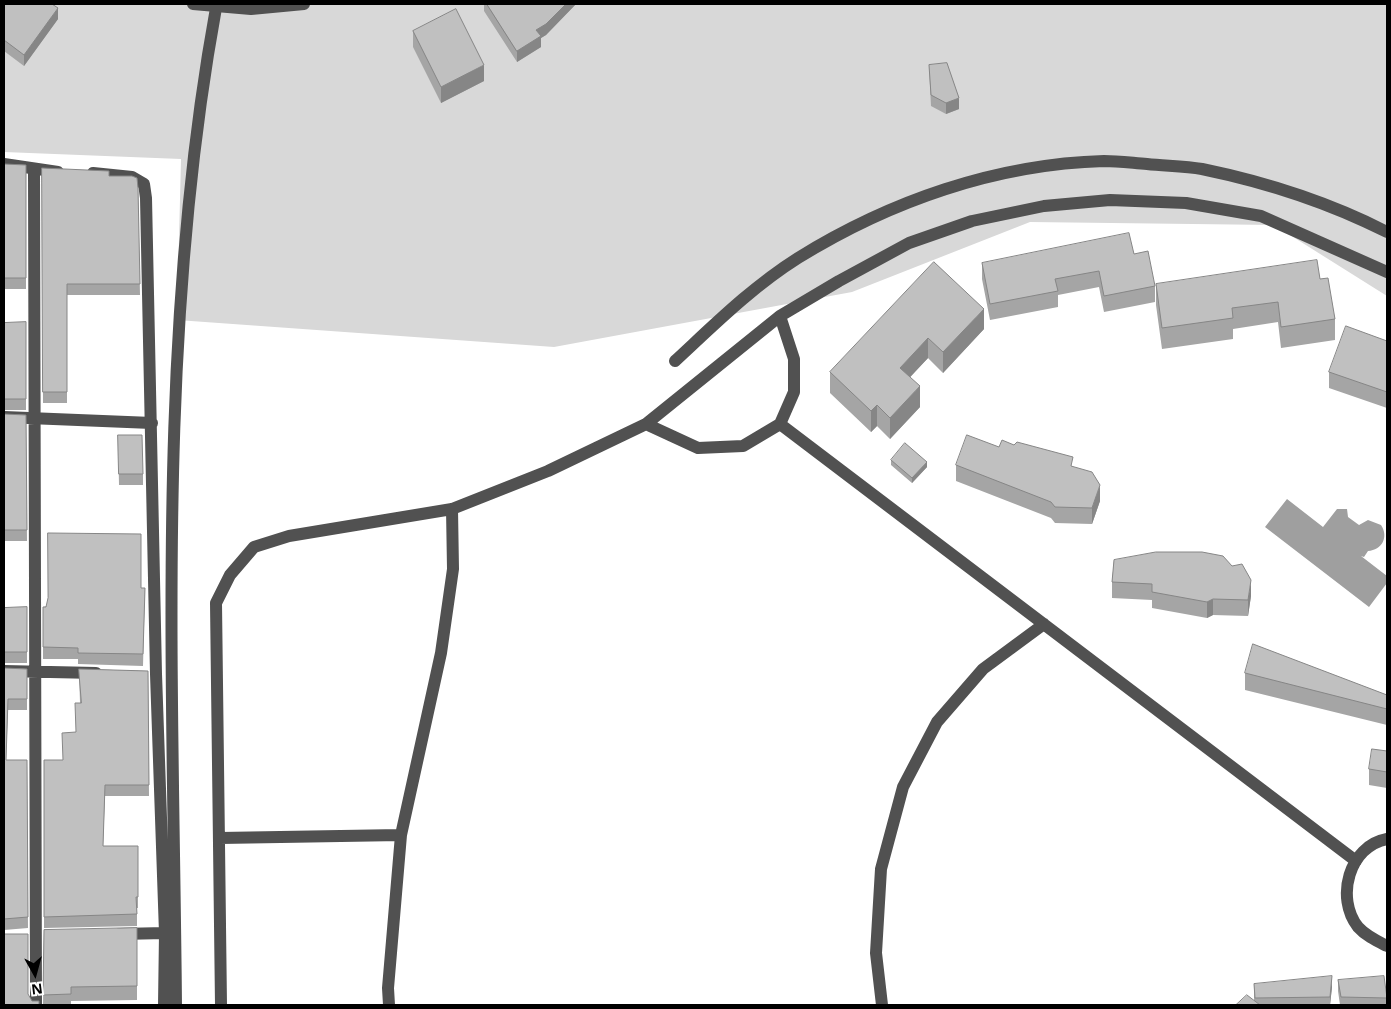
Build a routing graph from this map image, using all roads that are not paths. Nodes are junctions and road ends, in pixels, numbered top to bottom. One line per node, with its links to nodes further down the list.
1 (193, 4): 3 (street)
2 (304, 4): 3 (street)
3 (216, 8): 31 (street)
4 (4, 164): 5 (street)
5 (34, 169): 11 (street); 12 (street)
6 (1387, 232): 9 (street)
7 (1387, 272): 8 (street)
8 (780, 316): 13 (street); 14 (street)
9 (675, 361)
10 (4, 417): 11 (street)
11 (35, 417): 12 (street); 18 (street)
12 (152, 423): 24 (street)
13 (646, 424): 14 (street); 15 (street)
14 (780, 424): 16 (street)
15 (452, 509): 20 (street); 21 (street)
16 (1044, 624): 23 (street); 34 (street)
17 (4, 671): 18 (street)
18 (35, 672): 19 (street); 27 (street)
19 (109, 673)
20 (400, 836): 21 (street); 33 (street)
21 (220, 838): 32 (street)
22 (1387, 839): 23 (street)
23 (1356, 861): 28 (street)
24 (165, 933): 25 (street); 30 (street)
25 (105, 934)
26 (20, 936): 27 (street)
27 (41, 936): 29 (street)
28 (1387, 946)
29 (36, 1005)
30 (164, 1005)
31 (176, 1005)
32 (221, 1005)
33 (389, 1005)
34 (882, 1005)

